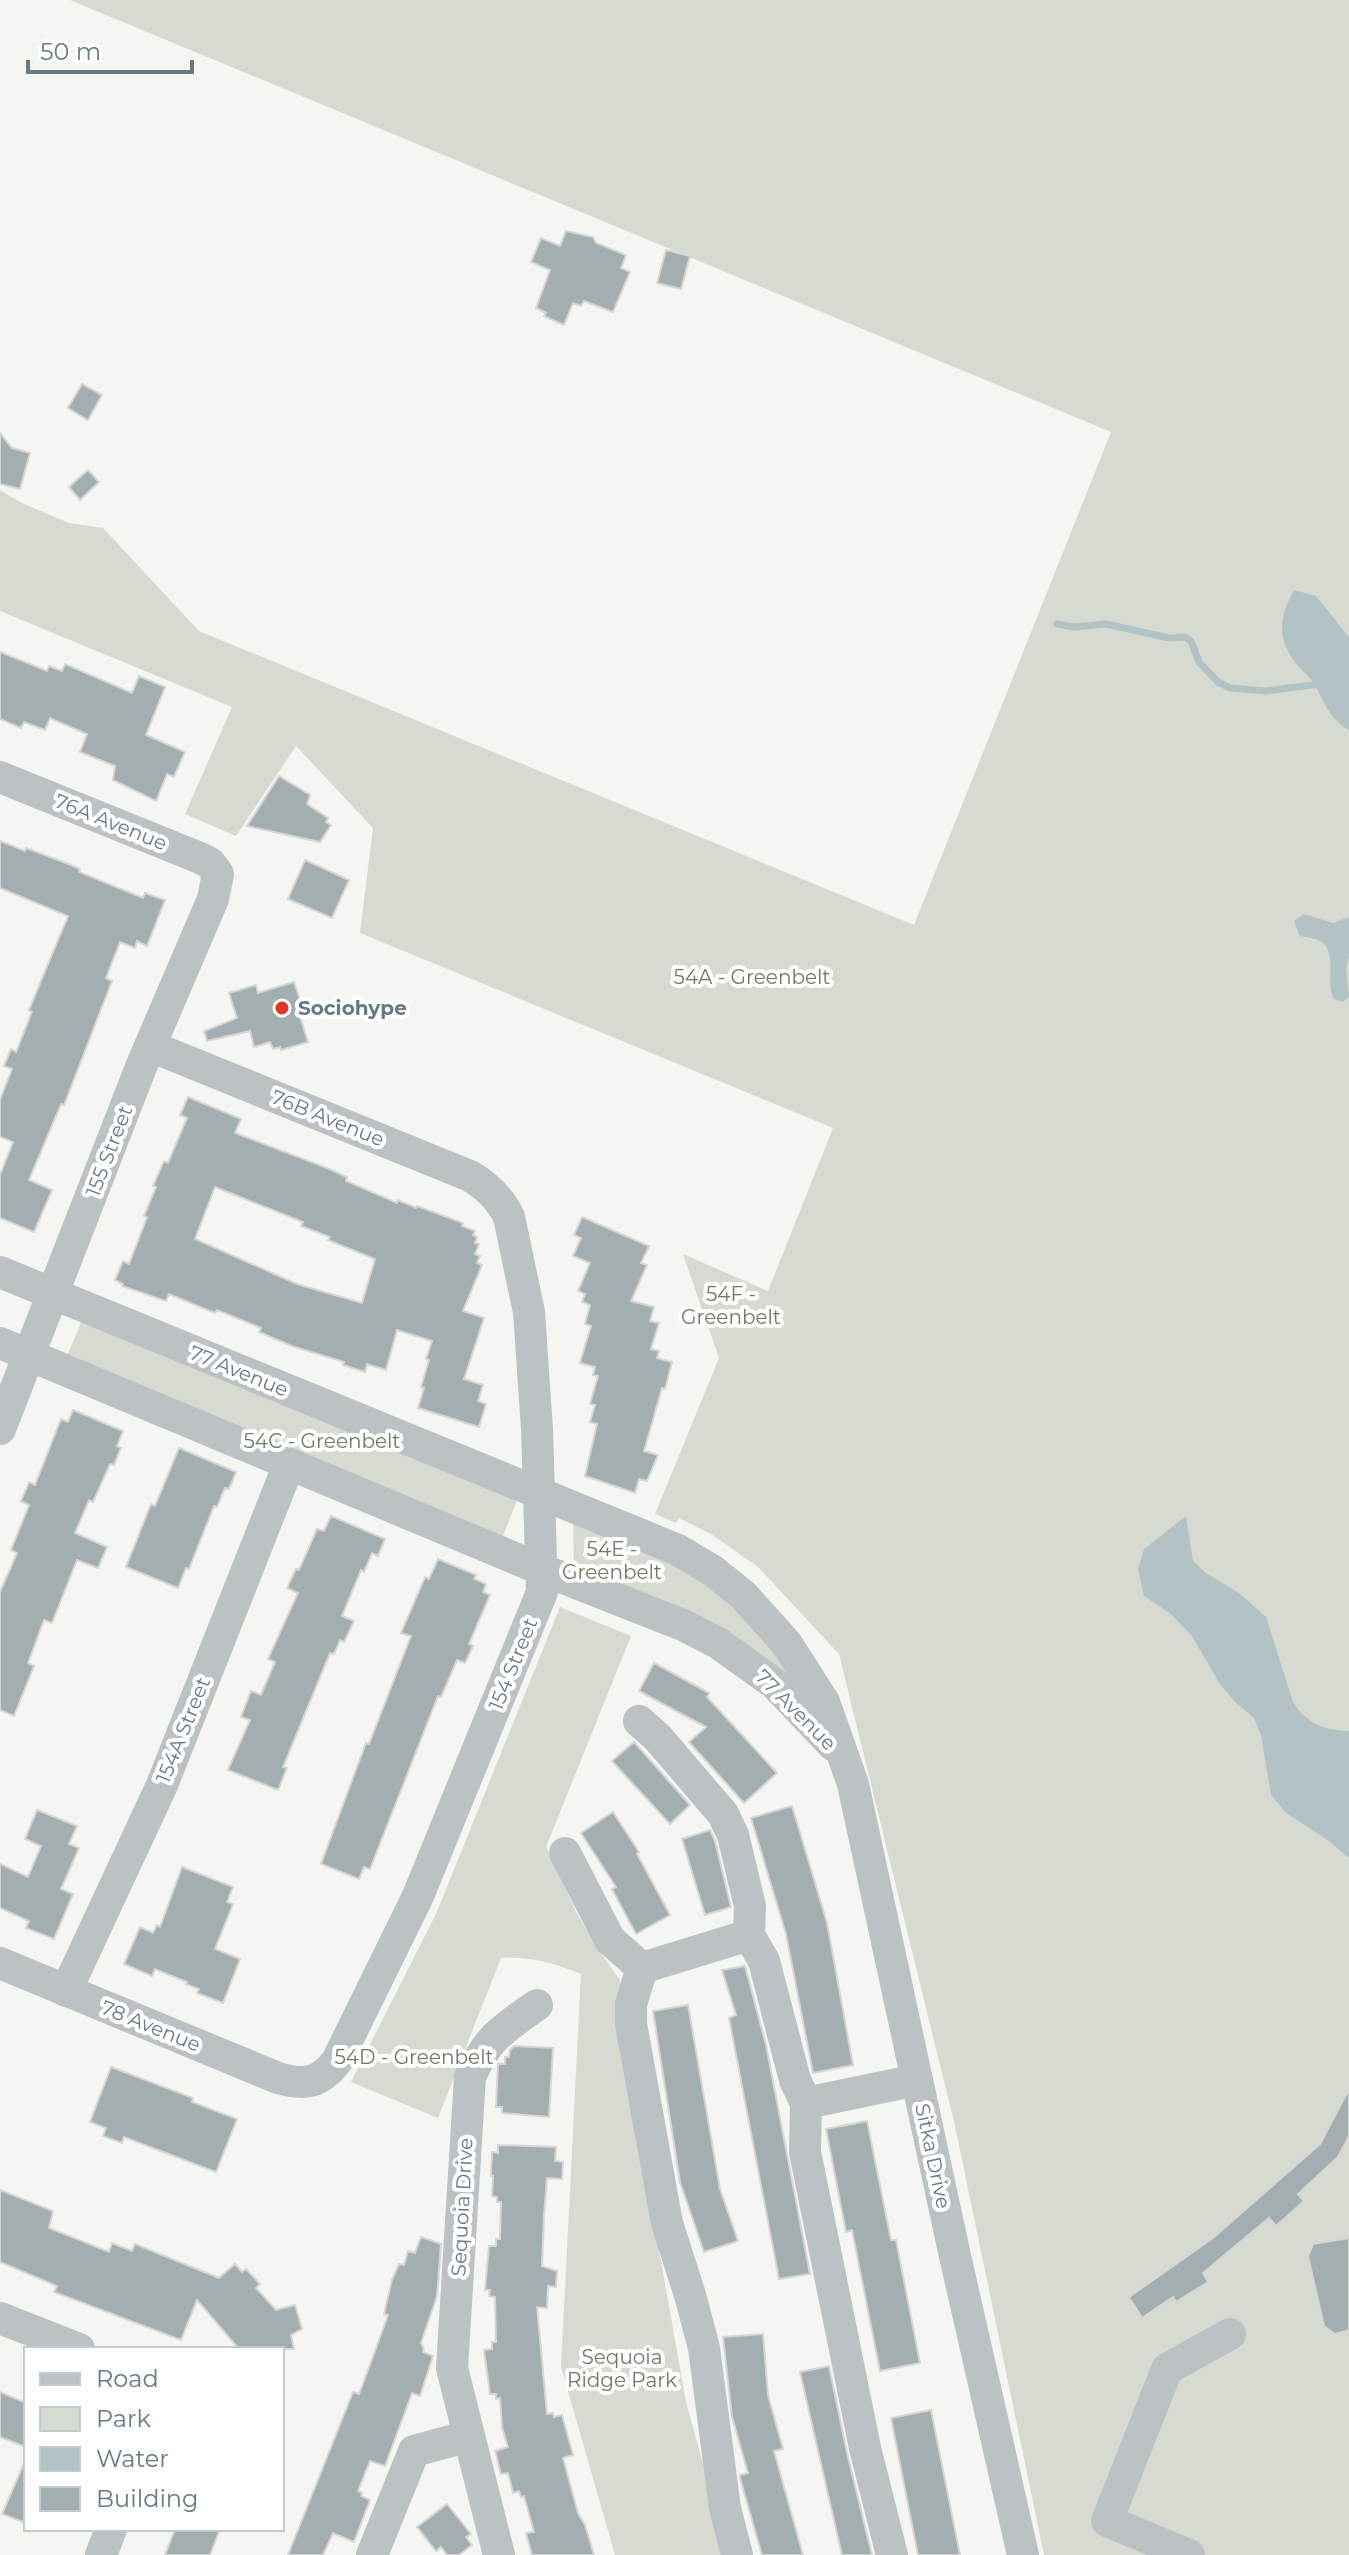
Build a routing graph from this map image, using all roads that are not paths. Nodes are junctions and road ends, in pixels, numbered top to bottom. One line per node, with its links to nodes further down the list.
1 (0, 777): 2 (street, 76A Avenue)
2 (218, 874): 3 (street, 155 Street)
3 (150, 1046): 4 (street, 76B Avenue); 6 (street, 155 Street)
4 (499, 1200): 11 (street, 154 Street)
5 (0, 1272): 6 (street, 77 Avenue)
6 (53, 1295): 8 (street, 155 Street); 11 (street, 77 Avenue)
7 (0, 1343): 8 (street, 77 Avenue)
8 (30, 1355): 9 (street, 155 Street); 10 (street, 77 Avenue)
9 (0, 1429)
10 (289, 1464): 12 (street, 77 Avenue); 19 (street, 154A Street)
11 (539, 1494): 12 (street, 154 Street); 14 (street, 77 Avenue)
12 (543, 1570): 14 (street, 77 Avenue); 22 (street, 154 Street)
13 (639, 1721): 16 (street)
14 (844, 1758): 21 (street, Sitka Drive)
15 (565, 1853): 18 (street)
16 (749, 1935): 18 (street); 23 (street)
17 (0, 1963): 19 (street, 78 Avenue)
18 (642, 1968): 32 (street)
19 (66, 1991): 22 (street, 78 Avenue)
20 (537, 2005): 27 (street, Sequoia Drive)
21 (917, 2080): 23 (street); 34 (street, Sitka Drive)
22 (304, 2083)
23 (806, 2103): 33 (street)
24 (0, 2318): 26 (street)
25 (1230, 2334): 35 (street)
26 (74, 2347)
27 (469, 2436): 30 (street); 31 (street, Sequoia Drive)
28 (110, 2531): 29 (street)
29 (101, 2555)
30 (372, 2555)
31 (499, 2555)
32 (737, 2555)
33 (892, 2555)
34 (1023, 2555)
35 (1189, 2555)

